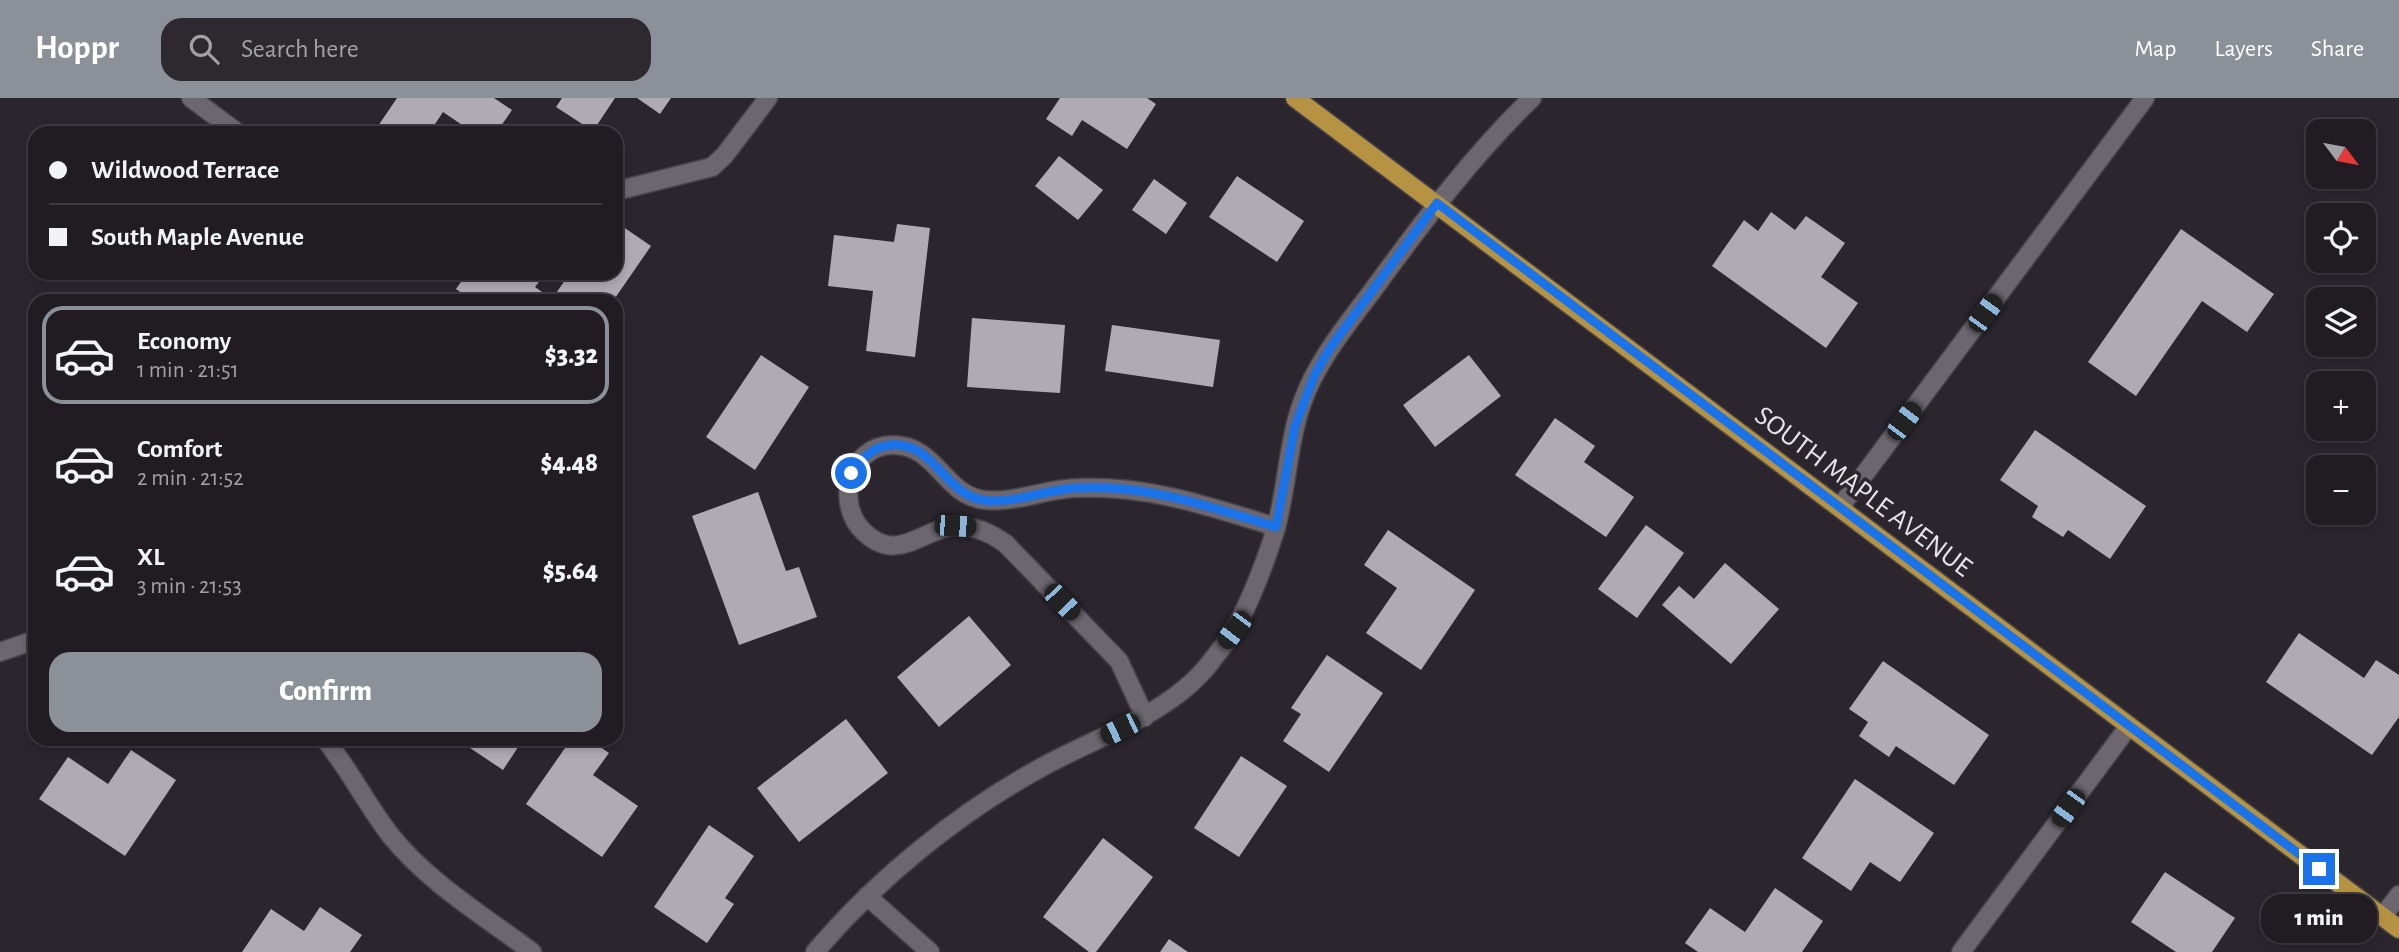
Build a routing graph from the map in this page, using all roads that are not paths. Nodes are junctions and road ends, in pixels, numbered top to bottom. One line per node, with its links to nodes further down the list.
1 (191, 98): 6 (street)
2 (768, 98): 7 (street)
3 (1295, 98): 8 (main road, SOUTH MAPLE AVENUE)
4 (1532, 98): 8 (street)
5 (2145, 98): 10 (street)
6 (228, 126)
7 (623, 189)
8 (1437, 203): 10 (main road, SOUTH MAPLE AVENUE); 12 (street)
9 (982, 500): 11 (street); 11 (street); 12 (street)
10 (1840, 507): 16 (main road, SOUTH MAPLE AVENUE)
11 (975, 527): 15 (street)
12 (1276, 527): 15 (street)
13 (28, 642): 14 (street)
14 (0, 652)
15 (1145, 717): 19 (street)
16 (2129, 726): 20 (main road, SOUTH MAPLE AVENUE); 25 (street)
17 (331, 746): 22 (street)
18 (2399, 895): 20 (street)
19 (867, 896): 23 (street); 24 (street)
20 (2383, 916): 21 (main road, SOUTH MAPLE AVENUE)
21 (2399, 929)
22 (532, 952)
23 (815, 952)
24 (930, 952)
25 (1961, 952)

